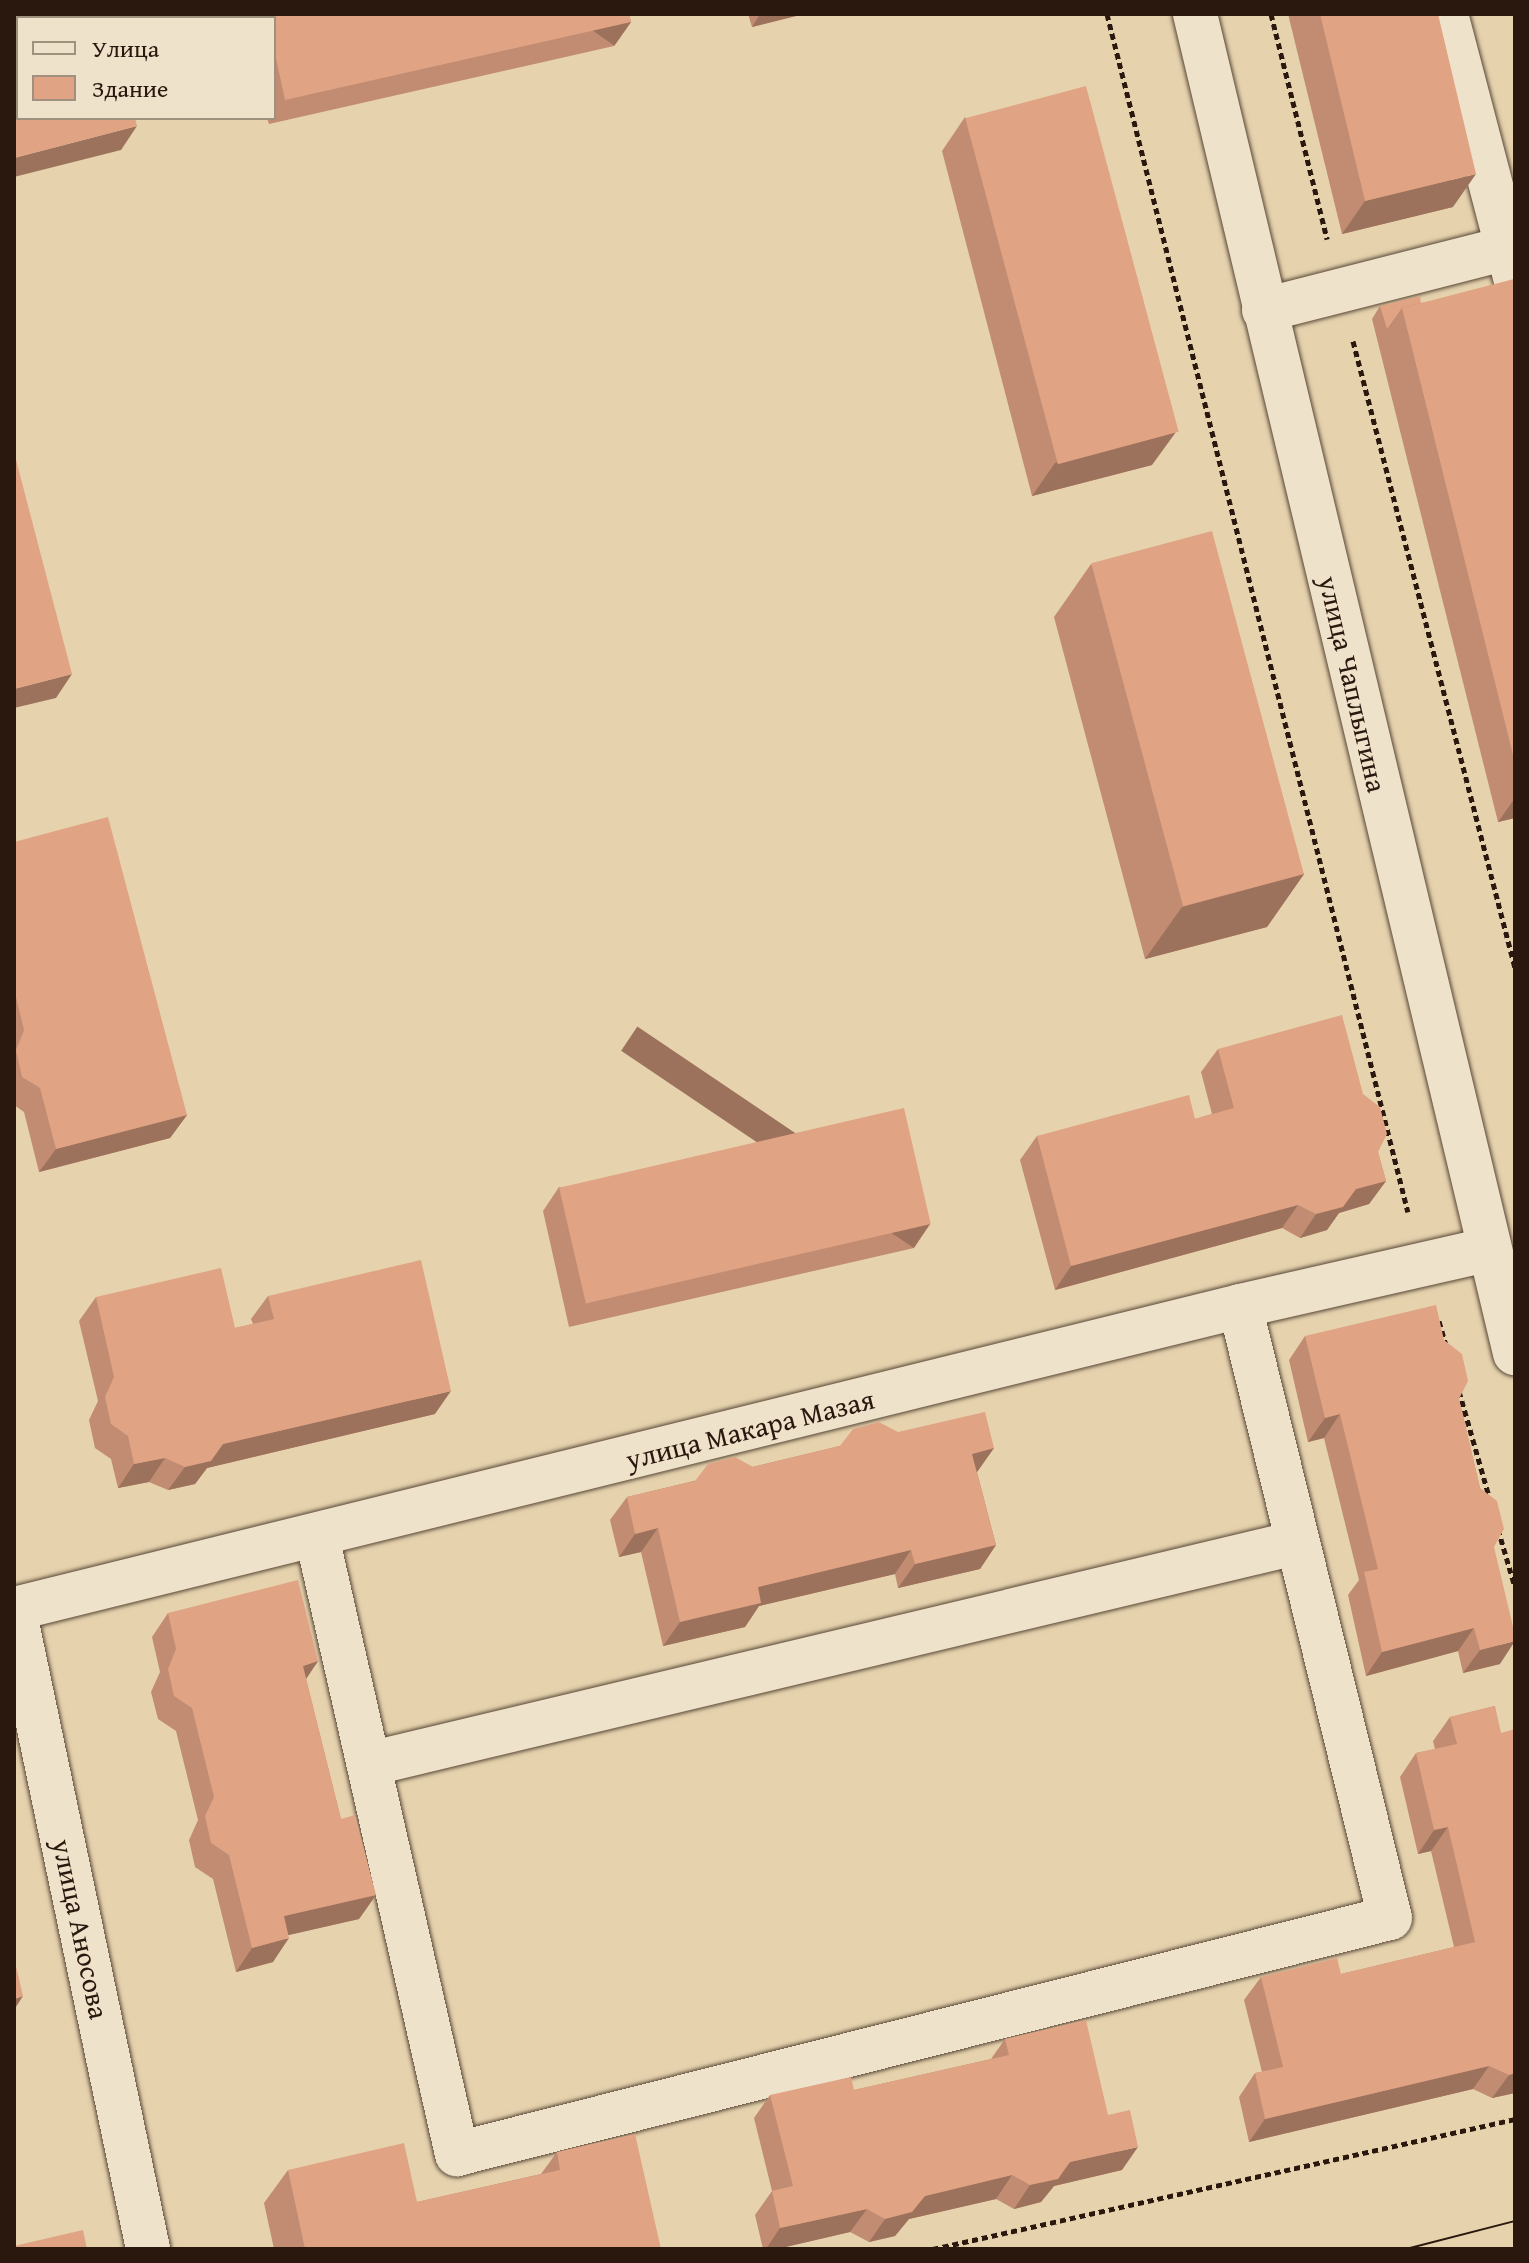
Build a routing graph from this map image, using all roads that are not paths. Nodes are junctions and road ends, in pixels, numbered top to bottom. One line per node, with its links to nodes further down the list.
1 (1195, 14): 4 (street, улица Чаплыгина)
2 (1446, 14): 3 (street)
3 (1511, 263): 4 (street)
4 (1264, 310): 5 (street, улица Чаплыгина)
5 (1487, 1250): 6 (street, улица Макара Мазая); 7 (street, улица Чаплыгина)
6 (1240, 1306): 8 (street, улица Макара Мазая); 9 (street)
7 (1515, 1353)
8 (317, 1537): 10 (street, улица Макара Мазая); 11 (street)
9 (1295, 1543): 11 (street); 11 (street)
10 (14, 1609): 12 (street, улица Аносова)
11 (369, 1764)
12 (148, 2249)

